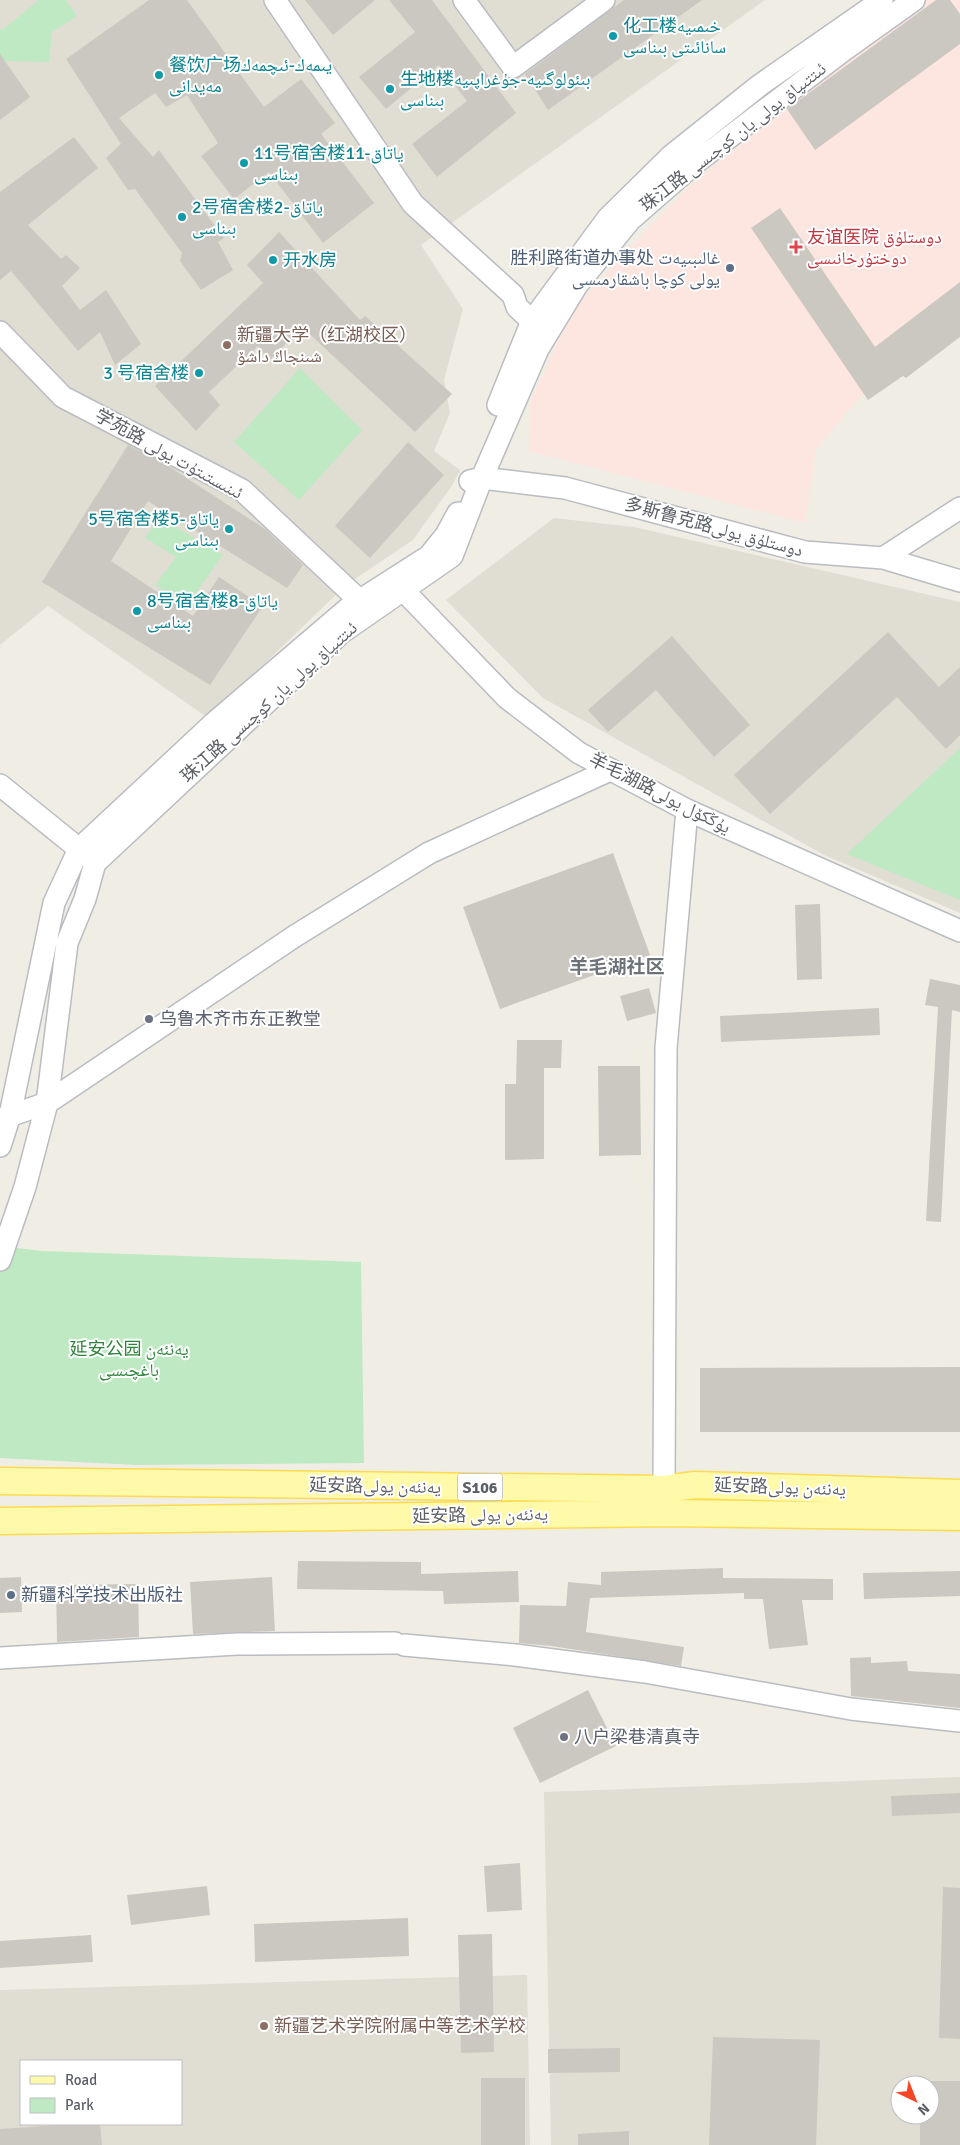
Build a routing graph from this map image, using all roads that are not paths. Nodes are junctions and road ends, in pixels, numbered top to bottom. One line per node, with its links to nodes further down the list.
1 (275, 0): 6 (street)
2 (464, 0): 3 (street)
3 (604, 0)
4 (882, 0): 6 (street, 珠江路 ئىتتىپاق يولى يان كوچىسى)
5 (914, 0): 8 (street, 珠江路 ئىتتىپاق يولى يان كوچىسى)
6 (533, 323): 8 (street, 珠江路 ئىتتىپاق يولى يان كوچىسى)
7 (0, 332): 13 (street, 学苑路 ئىنىستىتۇت يولى)
8 (474, 480): 10 (street, 多斯鲁克路دوستلۇق يولى); 12 (street, 珠江路 ئىتتىپاق يولى يان كوچىسى); 13 (street, 珠江路 ئىتتىپاق يولى يان كوچىسى)
9 (960, 508): 10 (street)
10 (883, 558): 11 (street, 多斯鲁克路دوستلۇق يولى)
11 (960, 581)
12 (404, 590): 14 (street, 羊毛湖路يۇڭكۆل يولى); 18 (street, 珠江路 ئىتتىپاق يولى يان كوچىسى)
13 (359, 600): 17 (street, 珠江路 ئىتتىپاق يولى يان كوچىسى)
14 (610, 770): 16 (street, 羊毛湖路يۇڭكۆل يولى); 20 (street)
15 (0, 785): 17 (street)
16 (687, 810): 19 (street, 羊毛湖路يۇڭكۆل يولى); 25 (street)
17 (79, 848): 18 (street); 21 (street, 珠江路 ئىتتىپاق يولى يان كوچىسى)
18 (95, 863): 20 (street)
19 (960, 931)
20 (47, 1103): 21 (street); 23 (street)
21 (5, 1117): 22 (street, 珠江路 ئىتتىپاق يولى يان كوچىسى)
22 (0, 1146)
23 (0, 1260)
24 (0, 1482): 25 (main road, 延安路يەنئەن يولى / S106)
25 (664, 1489): 26 (main road, 延安路يەنئەن يولى / S106)
26 (960, 1493)
27 (960, 1517): 28 (main road, 延安路 يەنئەن يولى / S106)
28 (0, 1521)
29 (0, 1658): 30 (street)
30 (960, 1721)

